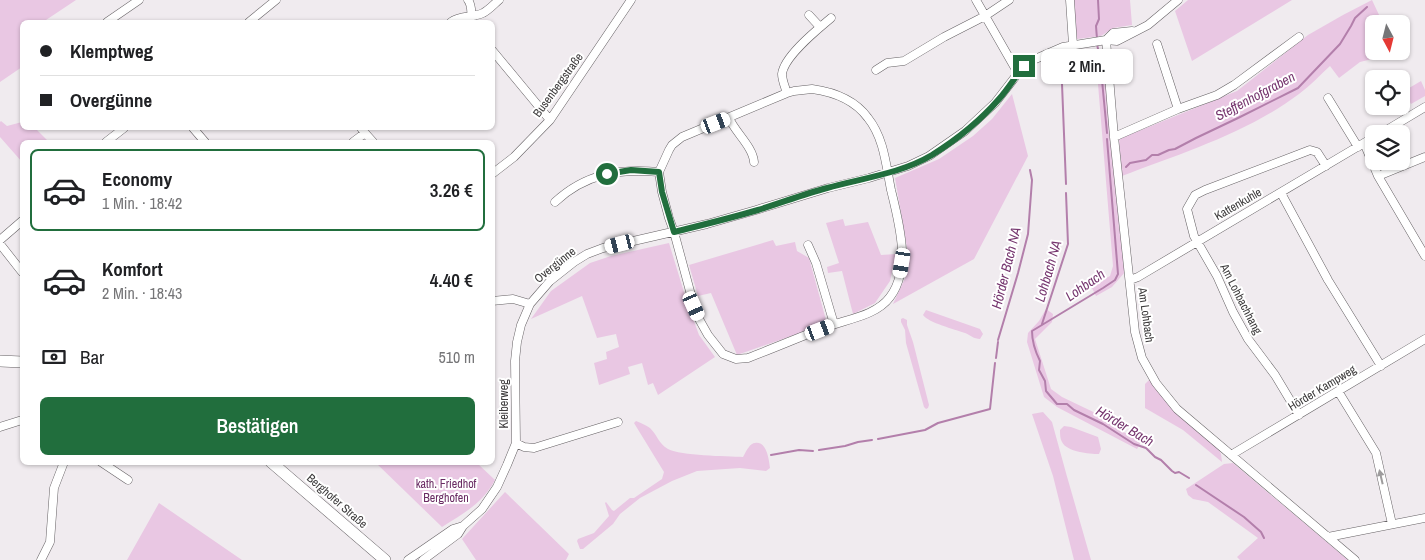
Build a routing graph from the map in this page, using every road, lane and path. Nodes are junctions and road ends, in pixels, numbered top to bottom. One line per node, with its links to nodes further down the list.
1 (139, 0): 13 (street)
2 (276, 0): 14 (street)
3 (468, 0): 16 (street)
4 (499, 0): 16 (street)
5 (631, 0): 30 (street, Busenbergstraße)
6 (976, 0): 11 (street)
7 (1009, 0): 11 (street)
8 (1070, 0): 21 (street)
9 (1178, 0): 19 (street, Overgünne)
10 (809, 15): 17 (street)
11 (986, 16): 23 (street); 24 (street)
12 (831, 18): 17 (street)
13 (110, 20)
14 (255, 20)
15 (454, 20): 16 (street)
16 (472, 20)
17 (820, 27): 25 (street)
18 (1299, 37): 28 (street)
19 (1100, 41): 21 (street, Overgünne); 35 (street, Am Lohbach)
20 (1157, 44): 28 (street)
21 (1073, 45): 24 (street, Overgünne)
22 (495, 54): 30 (street)
23 (876, 70)
24 (1020, 72): 47 (street, Overgünne)
25 (787, 93): 29 (street); 47 (street)
26 (1328, 98): 41 (street)
27 (1425, 106): 31 (street)
28 (1178, 109): 35 (street)
29 (729, 118): 43 (street); 46 (street)
30 (550, 120): 45 (street, Busenbergstraße)
31 (1394, 125)
32 (122, 130): 36 (street)
33 (195, 130): 37 (street)
34 (363, 130): 38 (street); 39 (street)
35 (1114, 137): 59 (street, Am Lohbach)
36 (111, 140)
37 (203, 140)
38 (355, 140)
39 (371, 140)
40 (1365, 143): 41 (street, Kattenkuhle)
41 (1361, 145): 44 (street, Kattenkuhle); 48 (street)
42 (1425, 157): 48 (street)
43 (754, 162)
44 (1326, 166): 49 (street, Kattenkuhle); 54 (street, Am Lohbachhang)
45 (495, 172)
46 (659, 172): 50 (street); 52 (street)
47 (887, 172): 52 (street, Overgünne); 62 (street)
48 (1378, 176): 57 (street)
49 (1281, 193): 54 (street, Kattenkuhle); 67 (street)
50 (555, 202)
51 (20, 223): 53 (street)
52 (674, 232): 61 (street, Overgünne); 62 (street)
53 (0, 240)
54 (1198, 241): 59 (street, Kattenkuhle); 69 (street, Am Lohbachhang)
55 (0, 244): 58 (street)
56 (808, 245): 62 (street)
57 (1425, 256)
58 (20, 269)
59 (1130, 280): 74 (street, Am Lohbach)
60 (495, 301): 61 (street)
61 (530, 304): 63 (street, Overgünne)
62 (834, 324)
63 (521, 325): 73 (street, Kleiberweg)
64 (1425, 339): 67 (street, Hörder Kampweg)
65 (0, 361): 66 (street)
66 (20, 362)
67 (1381, 366): 68 (street, Hörder Kampweg)
68 (1338, 391): 69 (street, Hörder Kampweg); 80 (street, one-way to 68)
69 (1299, 415): 74 (street, Hörder Kampweg)
70 (20, 421): 72 (street)
71 (618, 422): 73 (street)
72 (0, 427)
73 (516, 443): 81 (street, Kleiberweg)
74 (1231, 455): 82 (street, Am Lohbach)
75 (63, 465): 83 (street)
76 (106, 465): 78 (street)
77 (275, 465): 84 (street, Berghofer Straße)
78 (128, 480)
79 (1425, 518): 80 (street)
80 (1392, 524): 82 (street)
81 (463, 526): 85 (street, Kleiberweg); 86 (street, Kleiberweg)
82 (1328, 537): 87 (street, Am Lohbach)
83 (41, 560)
84 (385, 560)
85 (408, 560)
86 (423, 560)
87 (1355, 560)

